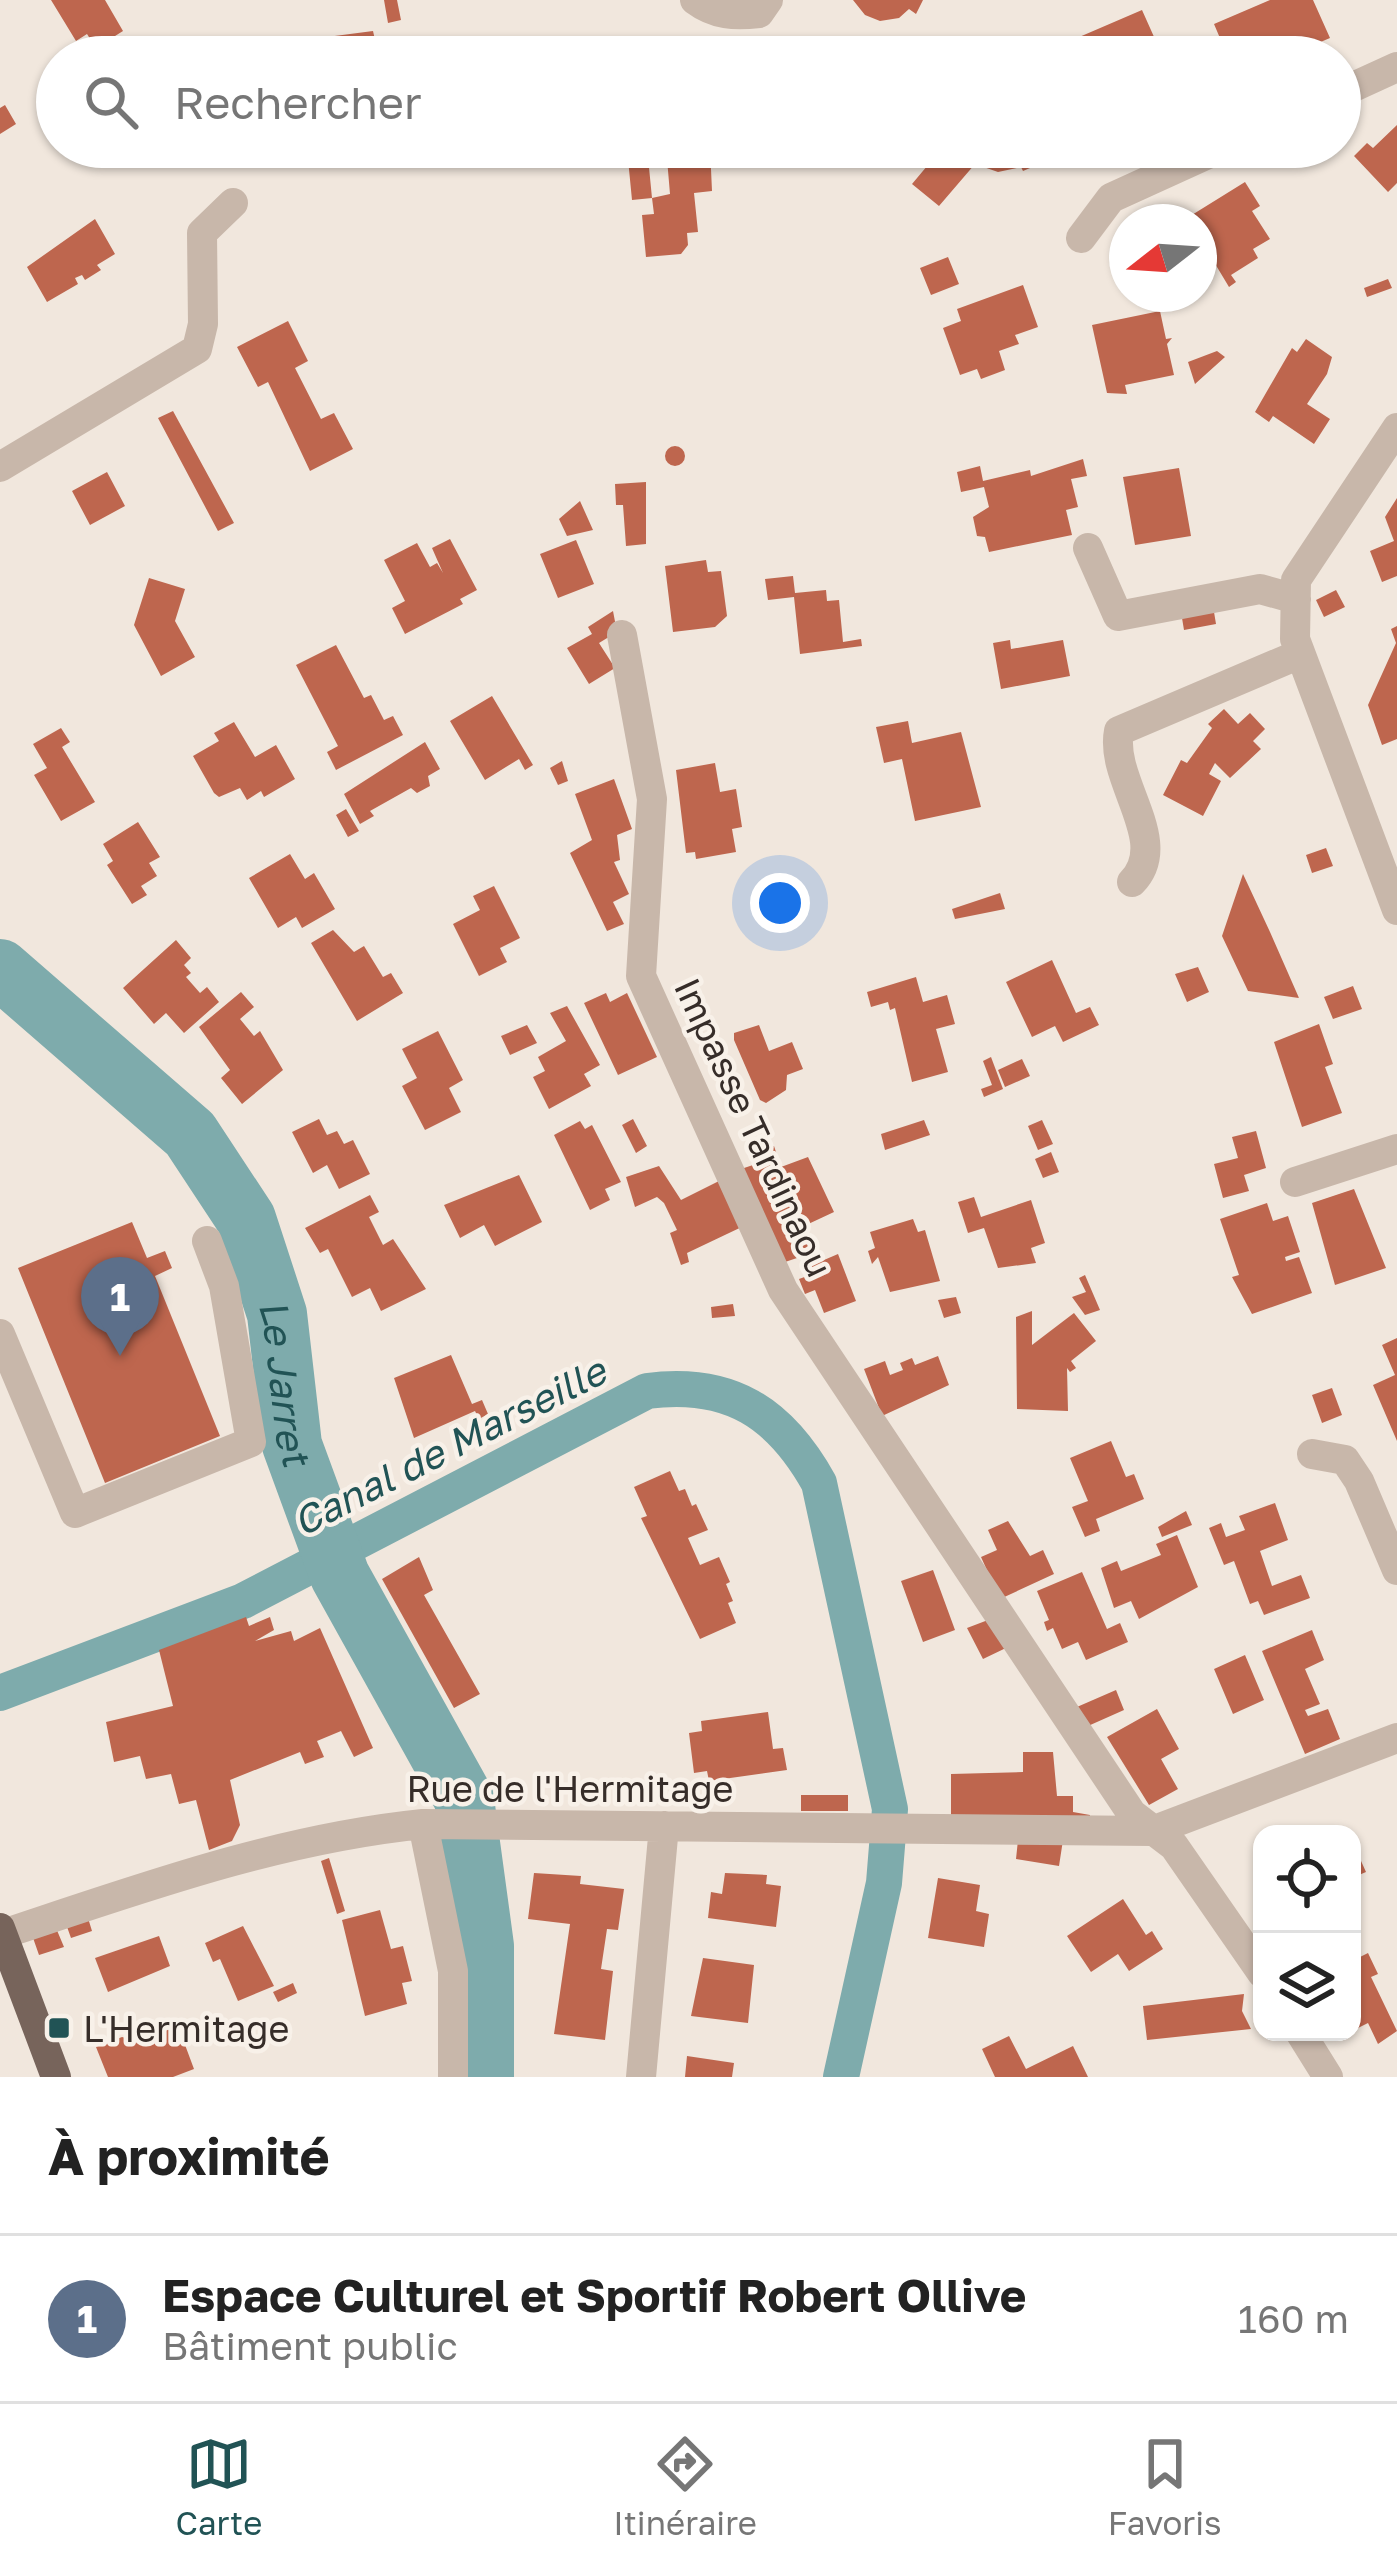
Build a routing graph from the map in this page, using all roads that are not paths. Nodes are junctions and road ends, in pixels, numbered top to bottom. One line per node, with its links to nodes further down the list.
1 (695, 0): 2 (street)
2 (768, 0)
3 (1397, 68): 4 (street)
4 (1361, 84)
5 (1177, 168): 7 (street)
6 (233, 203): 9 (street)
7 (1081, 238)
8 (1397, 428): 11 (street)
9 (0, 467)
10 (1088, 548): 11 (street)
11 (1296, 599): 13 (street)
12 (622, 635): 26 (street, Impasse Tardinaou)
13 (1298, 646): 14 (street); 15 (street)
14 (1386, 848): 16 (street)
15 (1132, 882)
16 (1397, 910)
17 (1397, 1149): 18 (street)
18 (1294, 1182)
19 (207, 1241): 20 (street)
20 (0, 1334)
21 (1312, 1454): 22 (street)
22 (1397, 1570)
23 (1397, 1738): 26 (street)
24 (429, 1824): 25 (street, Rue de l'Hermitage); 27 (street, Rue de l'Hermitage); 31 (street)
25 (664, 1826): 26 (street, Rue de l'Hermitage); 32 (street)
26 (1152, 1831): 28 (street, Impasse Tardinaou)
27 (1, 1933): 30 (main road)
28 (1253, 1960)
29 (1306, 2041): 33 (street)
30 (56, 2077)
31 (453, 2077)
32 (641, 2077)
33 (1328, 2077)

